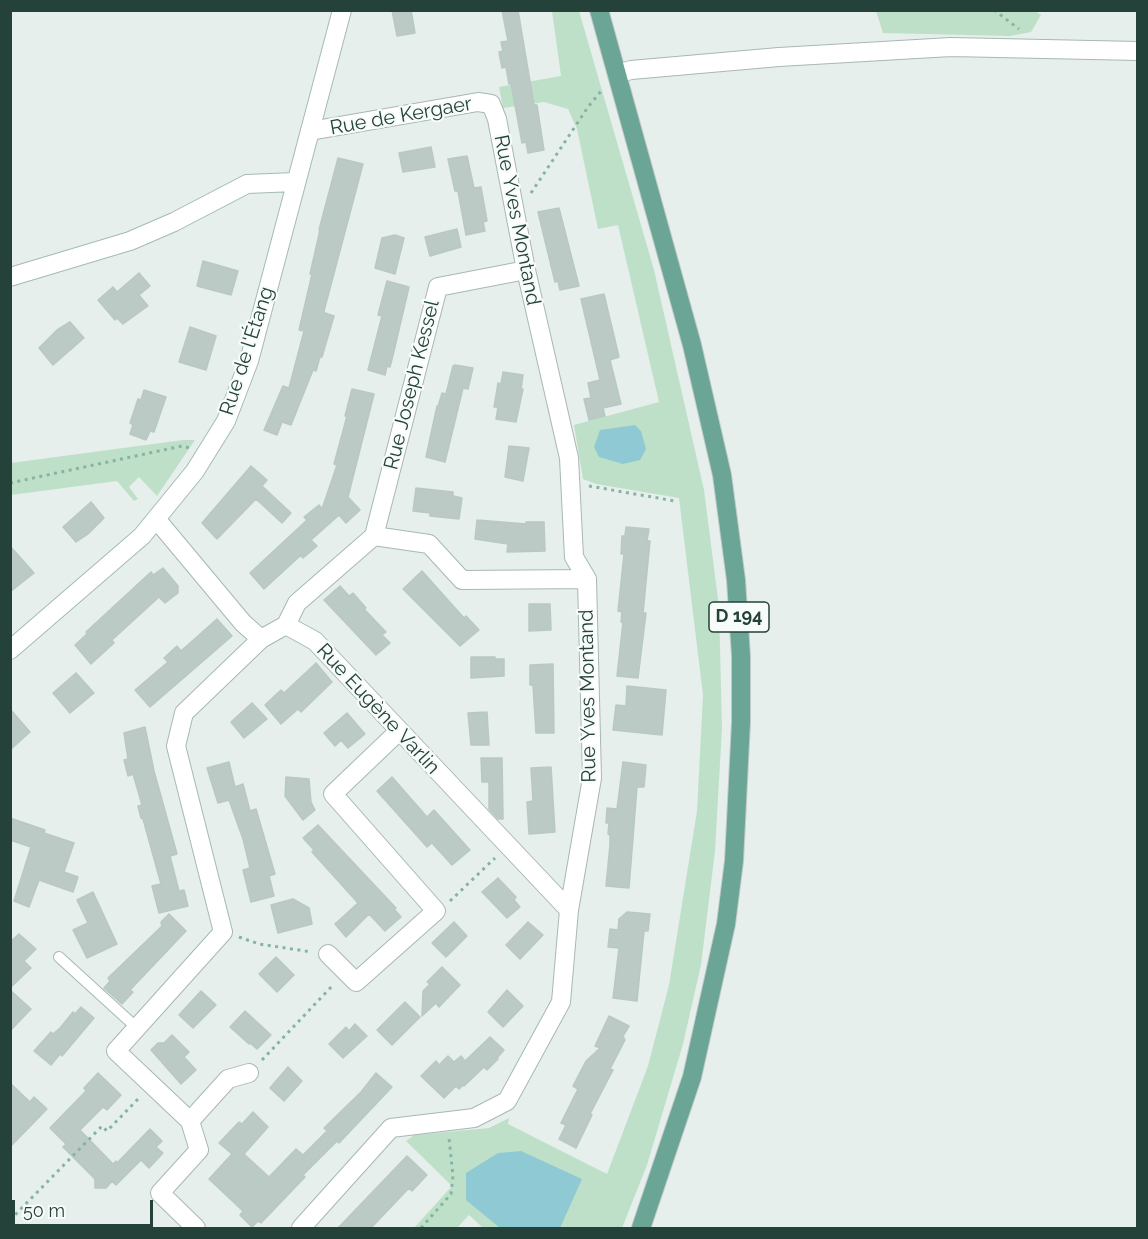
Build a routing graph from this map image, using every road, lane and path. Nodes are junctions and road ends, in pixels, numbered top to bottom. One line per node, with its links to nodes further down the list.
1 (342, 10): 6 (street, Rue de l'Étang)
2 (599, 10): 4 (main road, D 194)
3 (1137, 51): 4 (street)
4 (617, 74): 8 (path); 38 (main road, D 194)
5 (491, 104): 6 (street, Rue de Kergaer); 8 (street, Rue Yves Montand)
6 (310, 131): 7 (street, Rue de l'Étang)
7 (295, 182): 10 (street); 11 (street, Rue de l'Étang)
8 (515, 217): 9 (street, Rue Yves Montand)
9 (526, 270): 13 (street, Rue Yves Montand); 16 (street, Rue Joseph Kessel)
10 (10, 277)
11 (206, 453): 12 (path); 15 (street, Rue de l'Étang)
12 (10, 483)
13 (570, 483): 14 (path); 17 (street, Rue Yves Montand)
14 (675, 501)
15 (157, 520): 19 (street); 20 (street, Rue de l'Étang)
16 (374, 536): 17 (street); 18 (street)
17 (587, 579): 24 (street, Rue Yves Montand)
18 (286, 625): 19 (street); 21 (street, Rue Eugène Varlin)
19 (261, 639): 25 (street)
20 (10, 650)
21 (399, 731): 22 (street, Rue Eugène Varlin); 23 (street)
22 (507, 846): 23 (path); 24 (street, Rue Eugène Varlin)
23 (436, 910): 28 (street)
24 (569, 910): 33 (street, Rue Yves Montand)
25 (223, 932): 26 (path); 29 (street)
26 (328, 954): 28 (street)
27 (59, 957): 29 (lane)
28 (346, 972): 30 (path)
29 (138, 1028): 31 (street)
30 (249, 1073): 32 (street)
31 (152, 1085): 32 (street); 34 (path)
32 (190, 1121): 35 (street)
33 (447, 1121): 36 (street, Rue Yves Montand); 37 (path)
34 (10, 1220)
35 (196, 1228)
36 (301, 1228)
37 (421, 1228)
38 (641, 1228)

